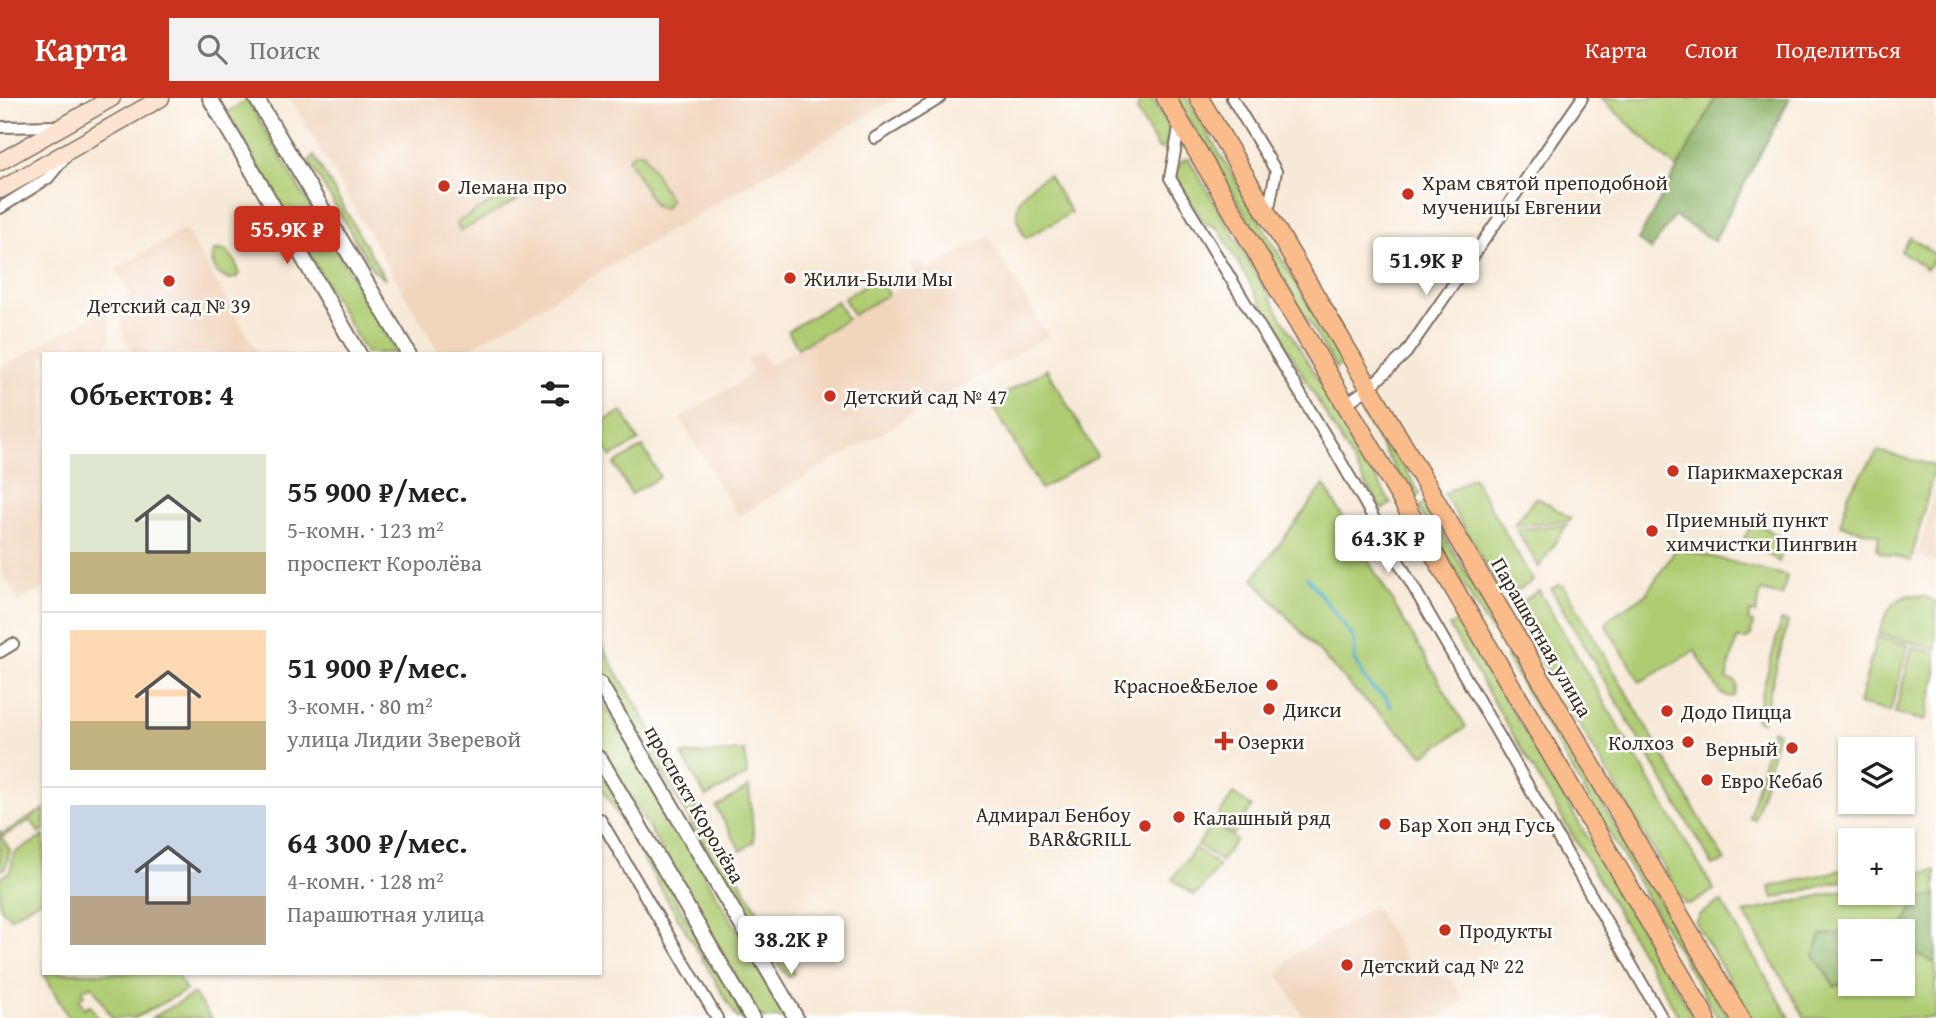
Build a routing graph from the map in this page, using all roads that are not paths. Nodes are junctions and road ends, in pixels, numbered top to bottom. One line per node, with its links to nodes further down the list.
1 (112, 98): 11 (main road)
2 (161, 98): 14 (main road)
3 (210, 98): 19 (street)
4 (256, 98): 20 (street)
5 (940, 98): 13 (street)
6 (1166, 98): 10 (main road)
7 (1199, 98): 18 (main road, Парашютная улица)
8 (1232, 98): 18 (street)
9 (1582, 98): 21 (street)
10 (1181, 123): 22 (main road); 33 (street)
11 (64, 125): 12 (street); 15 (main road)
12 (0, 127)
13 (875, 138)
14 (74, 147): 16 (main road); 17 (street)
15 (0, 162)
16 (0, 190)
17 (0, 208)
18 (1268, 213): 21 (main road, Парашютная улица)
19 (358, 352)
20 (408, 352)
21 (1369, 388): 22 (street); 23 (main road, Парашютная улица)
22 (1345, 404): 26 (main road)
23 (1518, 640): 26 (main road); 35 (main road, Парашютная улица)
24 (13, 644): 25 (street)
25 (0, 652)
26 (1494, 656): 34 (main road)
27 (602, 687): 32 (street, проспект Королёва)
28 (602, 763): 31 (street)
29 (602, 822): 30 (street)
30 (717, 1018)
31 (752, 1018)
32 (796, 1018)
33 (1662, 1018)
34 (1706, 1018)
35 (1740, 1018)

